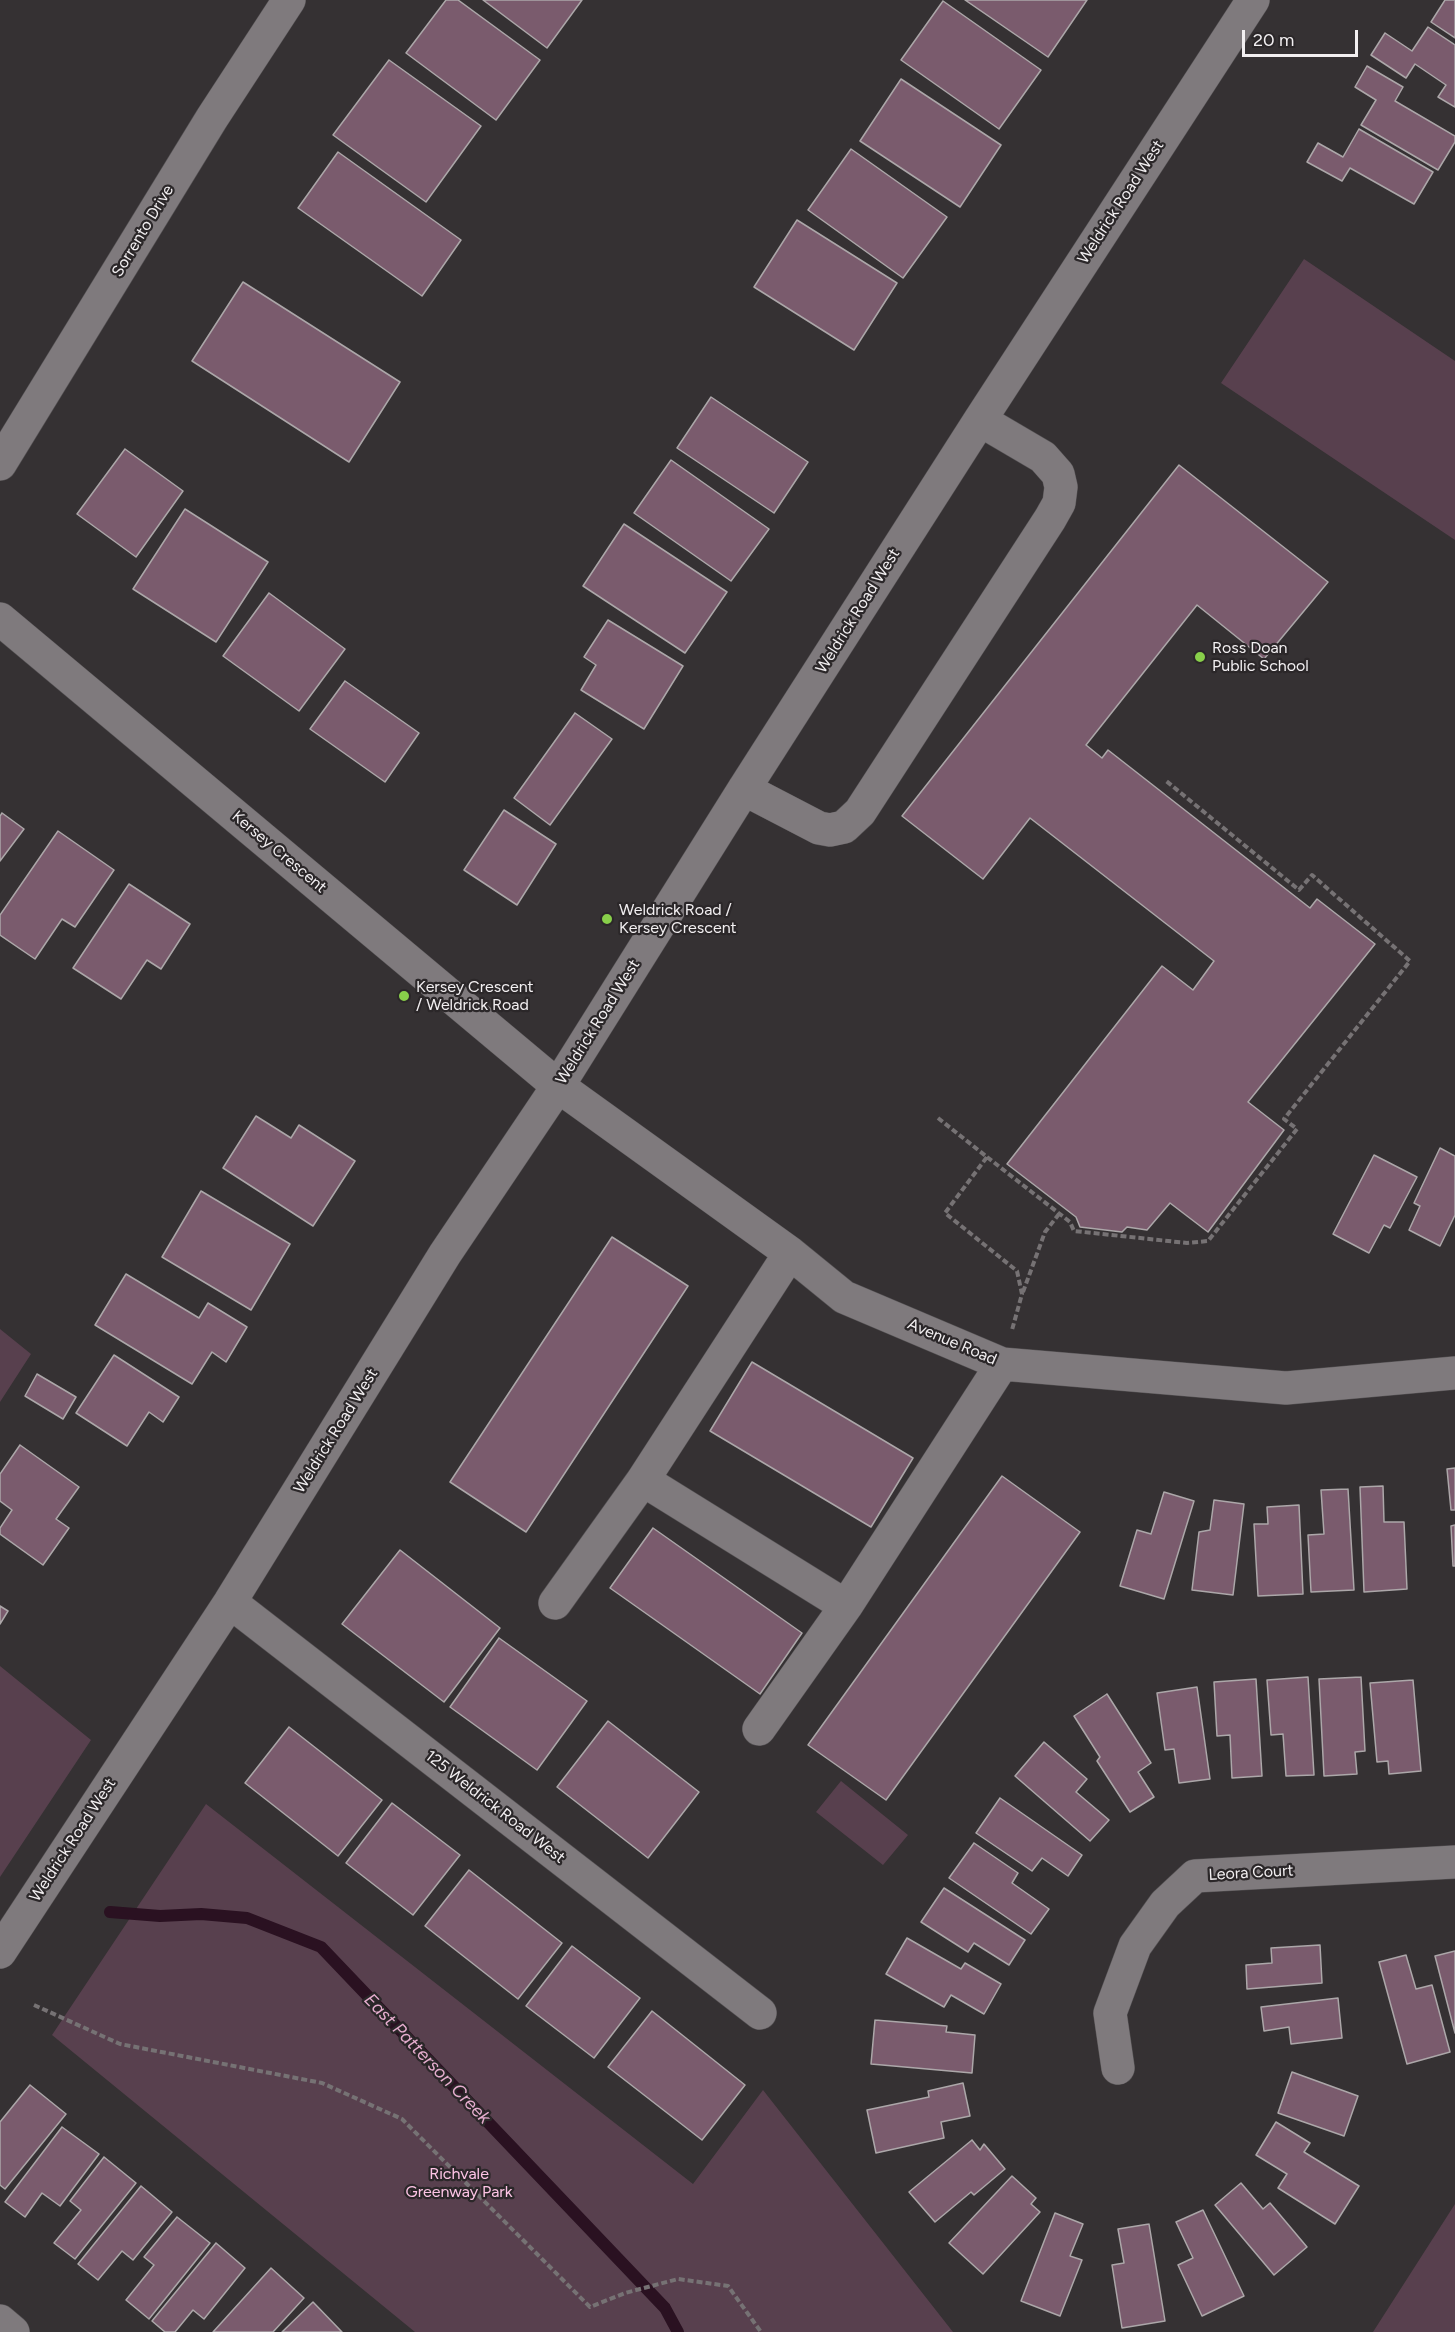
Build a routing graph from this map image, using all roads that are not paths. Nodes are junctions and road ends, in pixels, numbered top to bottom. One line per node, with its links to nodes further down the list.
1 (289, 0): 4 (street, Sorrento Drive)
2 (1253, 0): 3 (street, Weldrick Road West)
3 (980, 420): 6 (street, Weldrick Road West); 6 (street)
4 (0, 464)
5 (0, 619): 7 (street, Kersey Crescent)
6 (744, 789): 7 (street, Weldrick Road West)
7 (558, 1086): 8 (street, Avenue Road); 12 (street, Weldrick Road West)
8 (790, 1253): 9 (street, Avenue Road); 11 (street)
9 (1002, 1364): 10 (street, Avenue Road); 14 (street)
10 (1455, 1373)
11 (643, 1480): 13 (street); 14 (street)
12 (230, 1602): 17 (street, Weldrick Road West); 18 (street, 125 Weldrick Road West)
13 (555, 1603)
14 (846, 1606): 15 (street)
15 (759, 1729)
16 (1455, 1863): 19 (street, Leora Court)
17 (0, 1952)
18 (760, 2013)
19 (1118, 2068)
20 (0, 2321): 21 (street)
21 (13, 2332)

